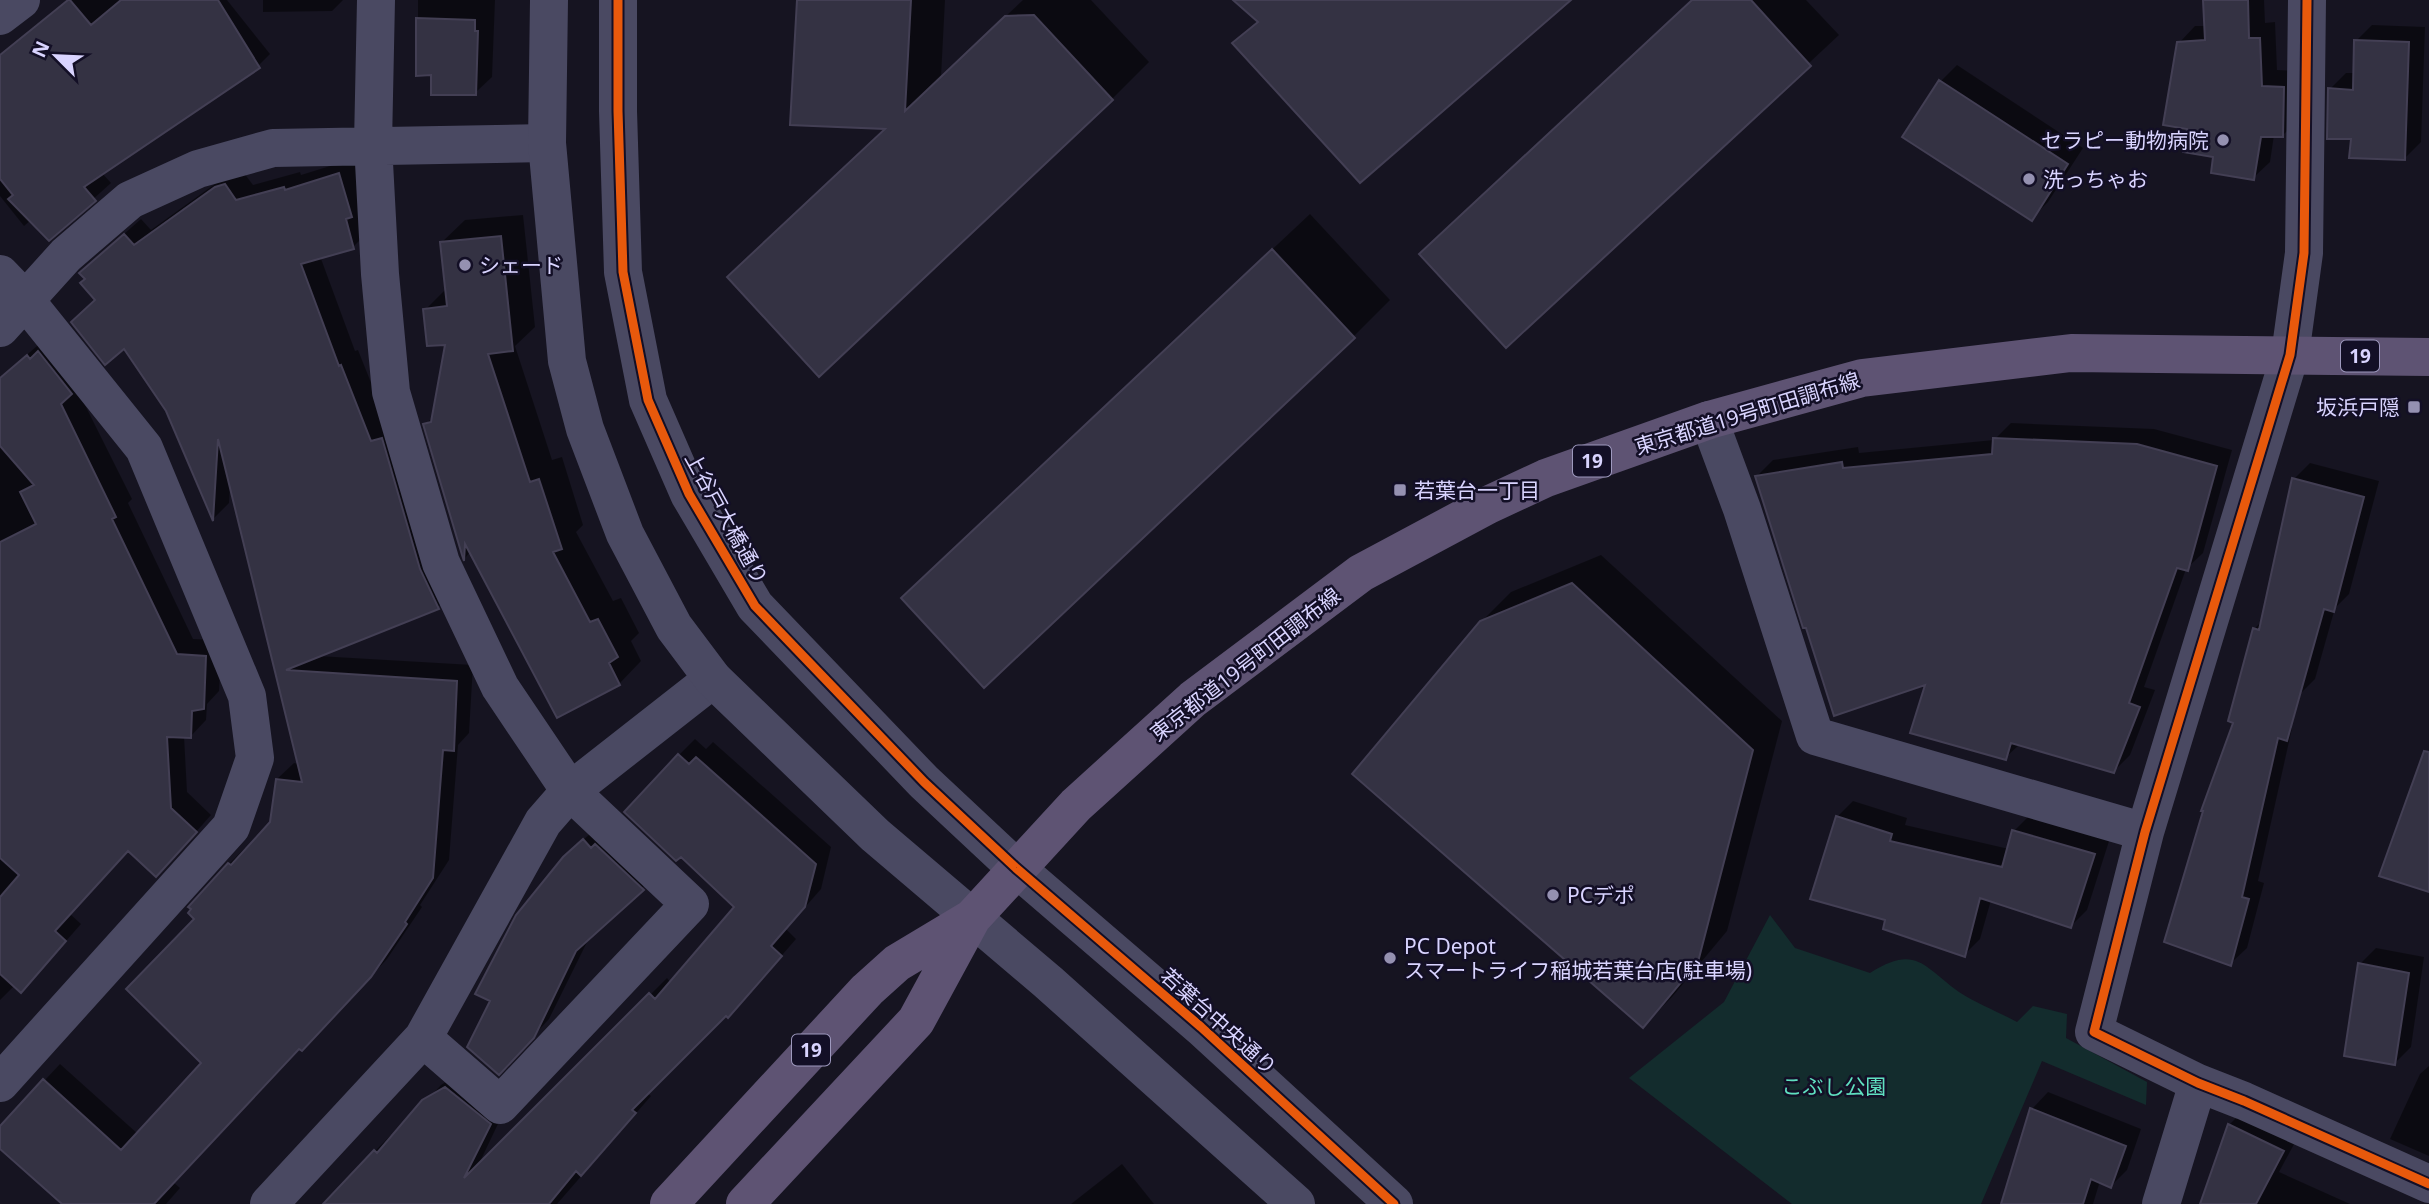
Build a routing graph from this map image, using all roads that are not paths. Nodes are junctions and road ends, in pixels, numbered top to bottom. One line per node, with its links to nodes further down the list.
1 (21, 0): 6 (street)
2 (376, 0): 8 (street)
3 (549, 0): 7 (street)
4 (618, 0): 16 (street, 上谷戸大橋通り)
5 (2307, 0): 10 (street)
6 (0, 16)
7 (547, 143): 8 (street); 13 (street)
8 (373, 144): 9 (street); 14 (street)
9 (8, 301): 19 (street)
10 (2290, 355): 11 (main road, 東京都道19号町田調布線 / 19); 12 (main road, 東京都道19号町田調布線 / 19); 15 (street)
11 (2429, 357)
12 (1709, 420): 15 (street); 16 (main road, 東京都道19号町田調布線 / 19)
13 (713, 679): 14 (street); 17 (street)
14 (570, 791): 18 (street); 18 (street)
15 (2145, 832): 20 (street)
16 (1016, 868): 17 (main road, 東京都道19号町田調布線 / 19); 26 (street, 若葉台中央通り)
17 (972, 918): 23 (main road, 東京都道19号町田調布線 / 19); 24 (main road, 東京都道19号町田調布線 / 19); 25 (street)
18 (423, 1038): 22 (street)
19 (0, 1083)
20 (2198, 1083): 21 (street); 27 (street)
21 (2429, 1184)
22 (269, 1204)
23 (669, 1204)
24 (745, 1204)
25 (1296, 1204)
26 (1394, 1204)
27 (2161, 1204)

